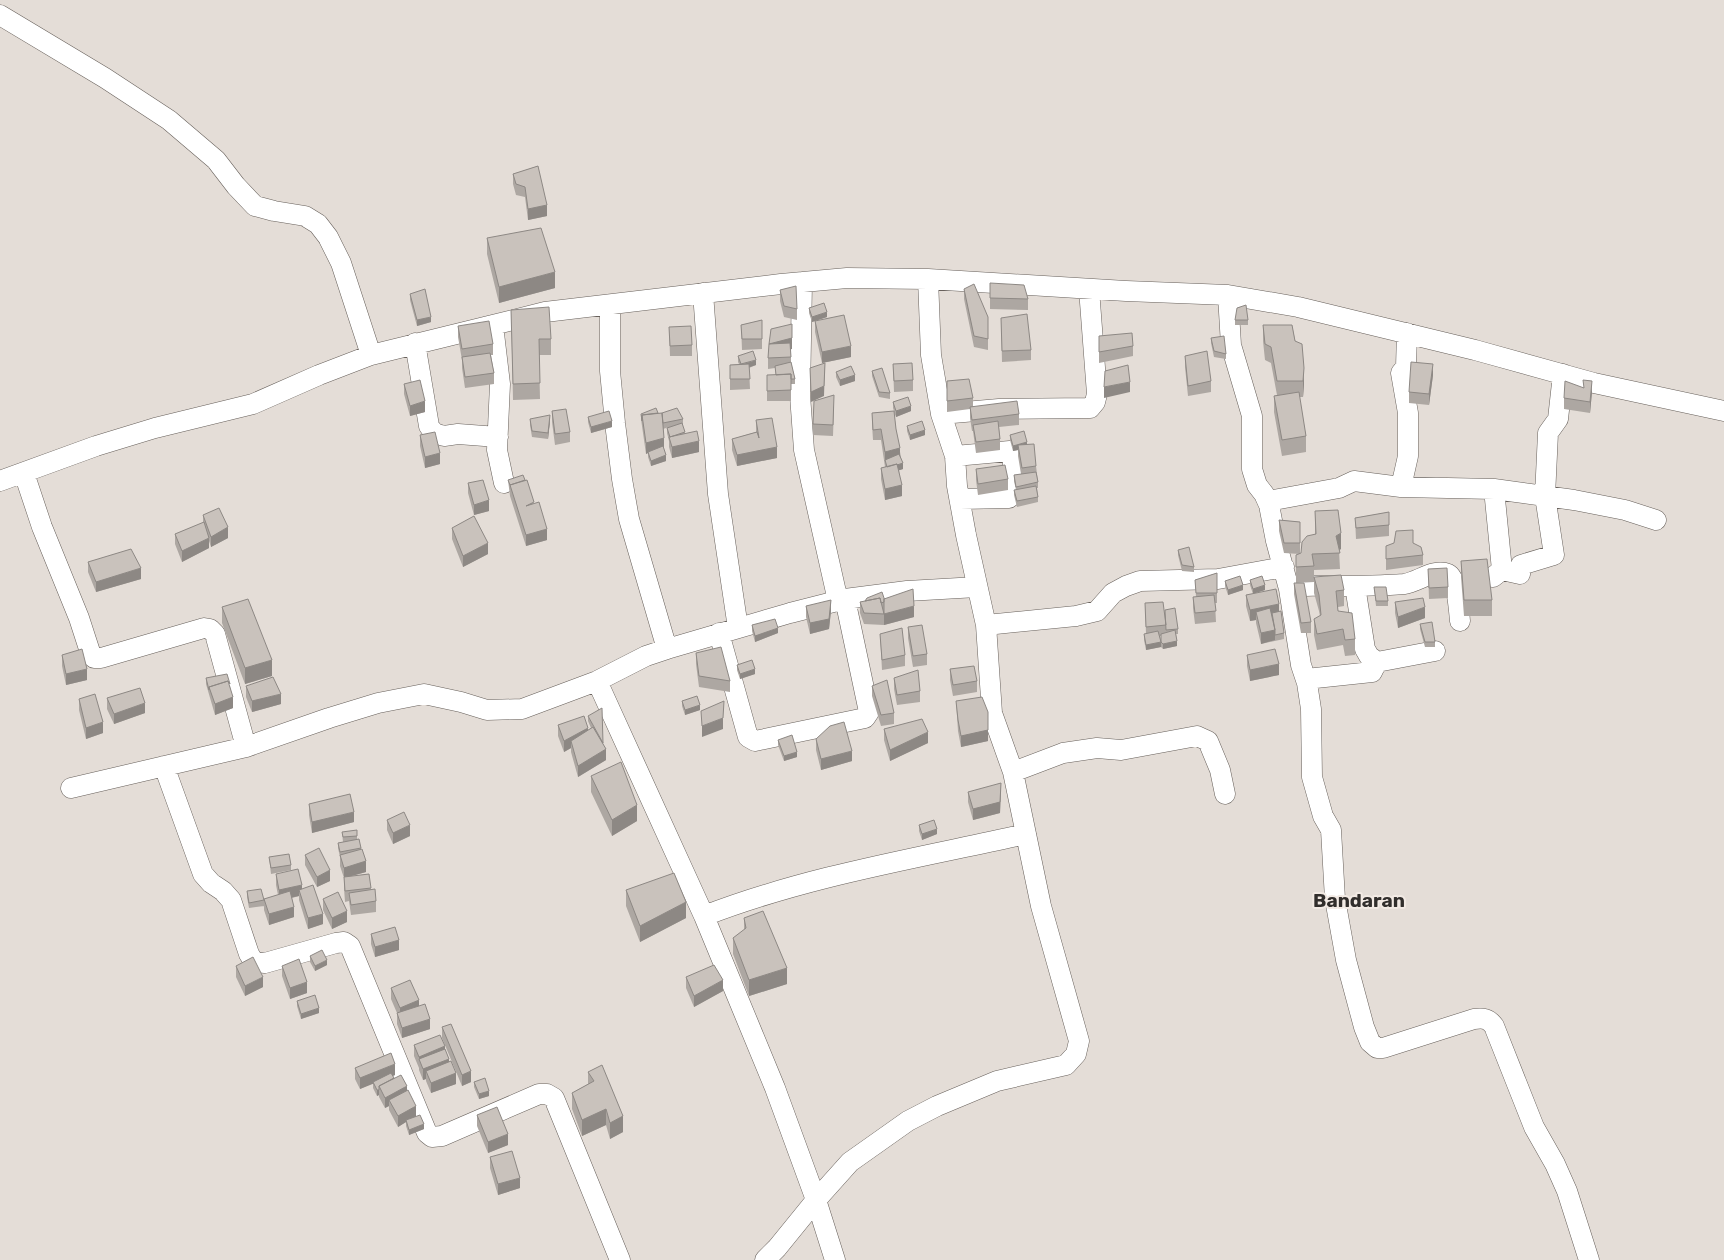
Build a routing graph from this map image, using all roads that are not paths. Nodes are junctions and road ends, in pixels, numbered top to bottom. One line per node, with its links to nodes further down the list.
1 (0, 16): 11 (street)
2 (928, 279): 3 (street); 4 (street); 14 (street)
3 (802, 282): 5 (street); 30 (street)
4 (1089, 289): 6 (street); 14 (street)
5 (703, 293): 7 (street); 33 (street)
6 (1228, 295): 9 (street); 24 (street)
7 (610, 305): 8 (street); 34 (street)
8 (492, 325): 10 (street); 15 (street)
9 (1407, 333): 12 (street); 20 (street)
10 (415, 343): 11 (street); 15 (street)
11 (372, 356): 17 (street)
12 (1563, 374): 13 (street); 22 (street)
13 (1724, 411)
14 (941, 414): 16 (street)
15 (498, 437): 19 (street)
16 (955, 456): 23 (street); 23 (street)
17 (24, 473): 18 (street); 39 (street)
18 (0, 481)
19 (504, 483)
20 (1401, 486): 21 (street); 24 (street)
21 (1494, 489): 22 (street); 22 (street)
22 (1545, 496): 25 (street)
23 (960, 498): 28 (street)
24 (1268, 501): 26 (street)
25 (1656, 520)
26 (1284, 567): 29 (street); 32 (street)
27 (1355, 586): 29 (street); 31 (street); 36 (street)
28 (977, 587): 30 (street); 32 (street)
29 (1289, 589): 37 (street)
30 (841, 600): 33 (street); 33 (street)
31 (1460, 621)
32 (986, 625): 41 (street)
33 (729, 630): 34 (street)
34 (667, 649): 38 (street)
35 (1434, 651): 36 (street)
36 (1377, 662): 37 (street)
37 (1306, 679): 50 (street)
38 (597, 681): 39 (street); 45 (street)
39 (246, 747): 40 (street)
40 (164, 766): 42 (street); 47 (street)
41 (1013, 772): 43 (street); 44 (street)
42 (71, 788)
43 (1225, 794)
44 (1026, 834): 45 (street); 46 (street)
45 (704, 916): 46 (street)
46 (816, 1200): 48 (street); 49 (street)
47 (620, 1260)
48 (764, 1260)
49 (835, 1260)
50 (1589, 1260)

